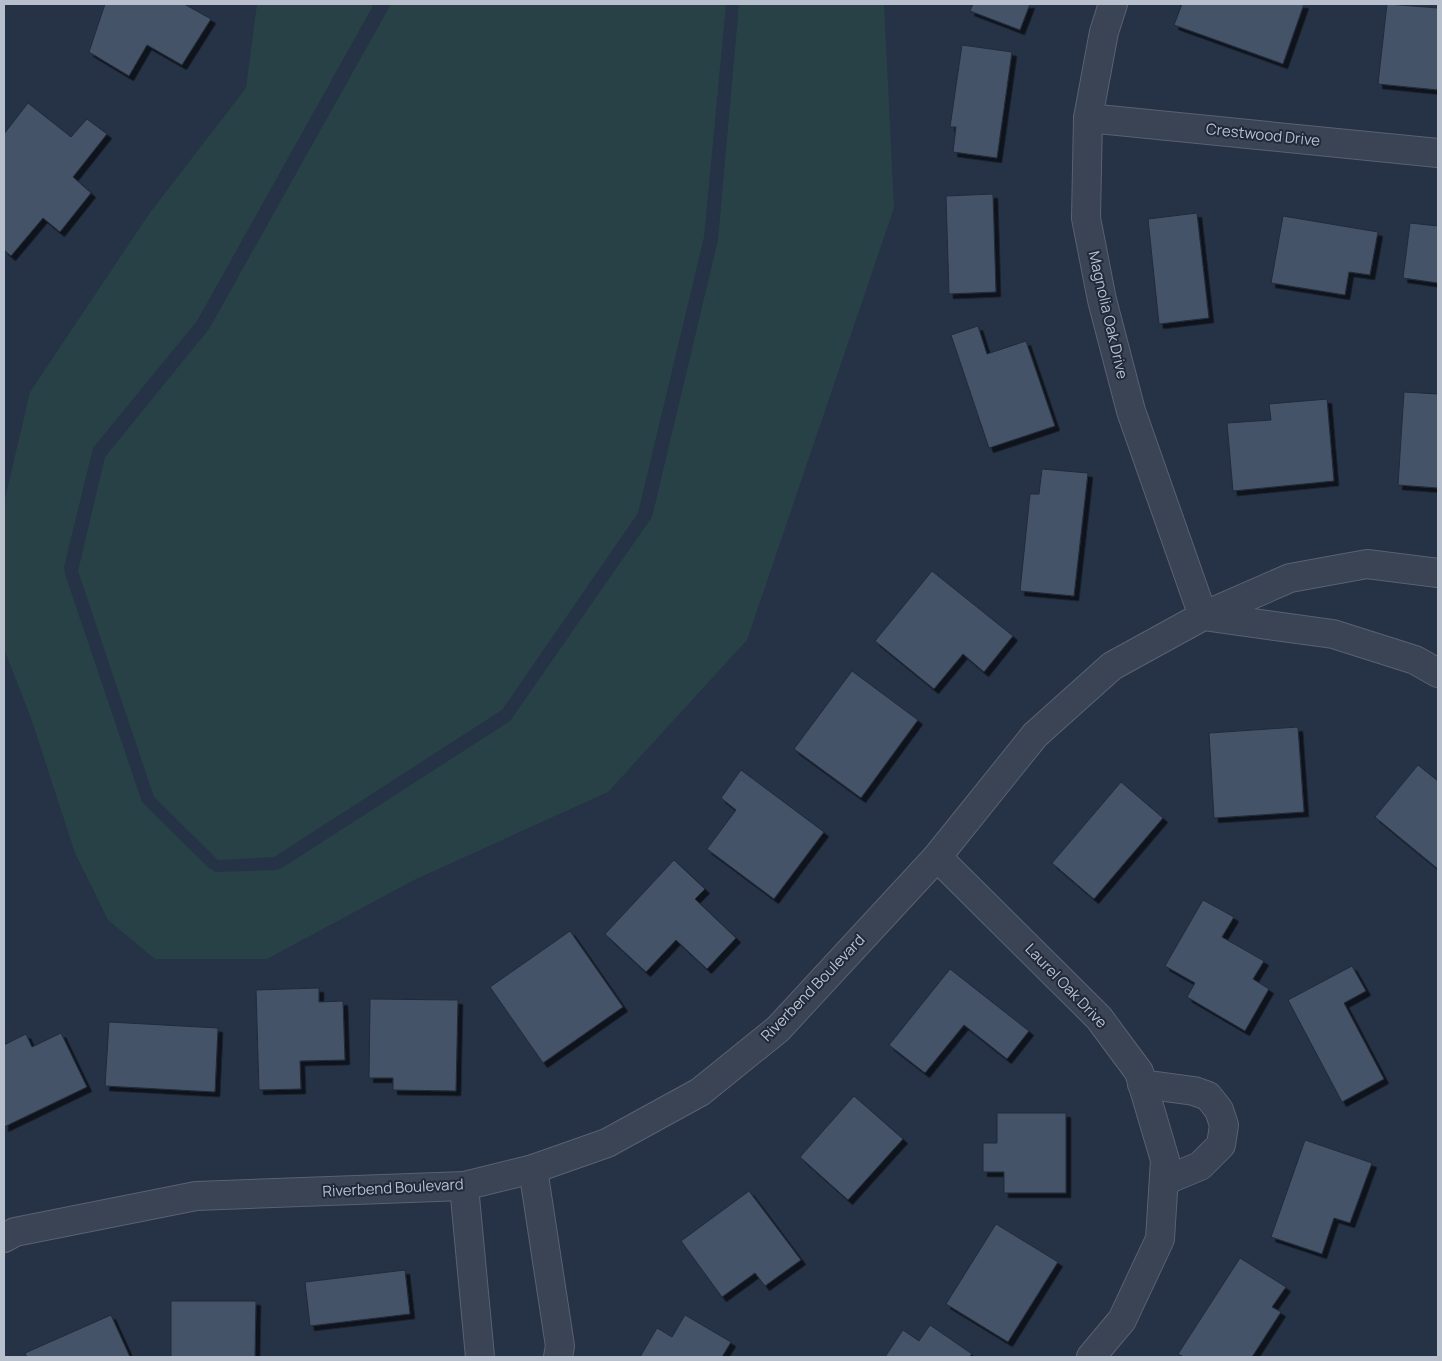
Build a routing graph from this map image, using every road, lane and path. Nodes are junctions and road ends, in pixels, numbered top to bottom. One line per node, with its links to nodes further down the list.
1 (1113, 4): 2 (street, Magnolia Oak Drive)
2 (1088, 118): 3 (street, Crestwood Drive); 5 (street, Magnolia Oak Drive)
3 (1438, 153)
4 (1438, 573): 5 (street, Riverbend Boulevard)
5 (1203, 616): 6 (street); 7 (street, Riverbend Boulevard)
6 (1438, 673)
7 (937, 857): 8 (street, Laurel Oak Drive); 9 (street, Riverbend Boulevard)
8 (1142, 1084): 10 (street, Laurel Oak Drive); 10 (street)
9 (533, 1170): 11 (street, Riverbend Boulevard); 14 (street)
10 (1164, 1181): 15 (street, Laurel Oak Drive)
11 (464, 1186): 12 (street, Riverbend Boulevard); 13 (street)
12 (4, 1238)
13 (480, 1357)
14 (558, 1357)
15 (1091, 1357)

